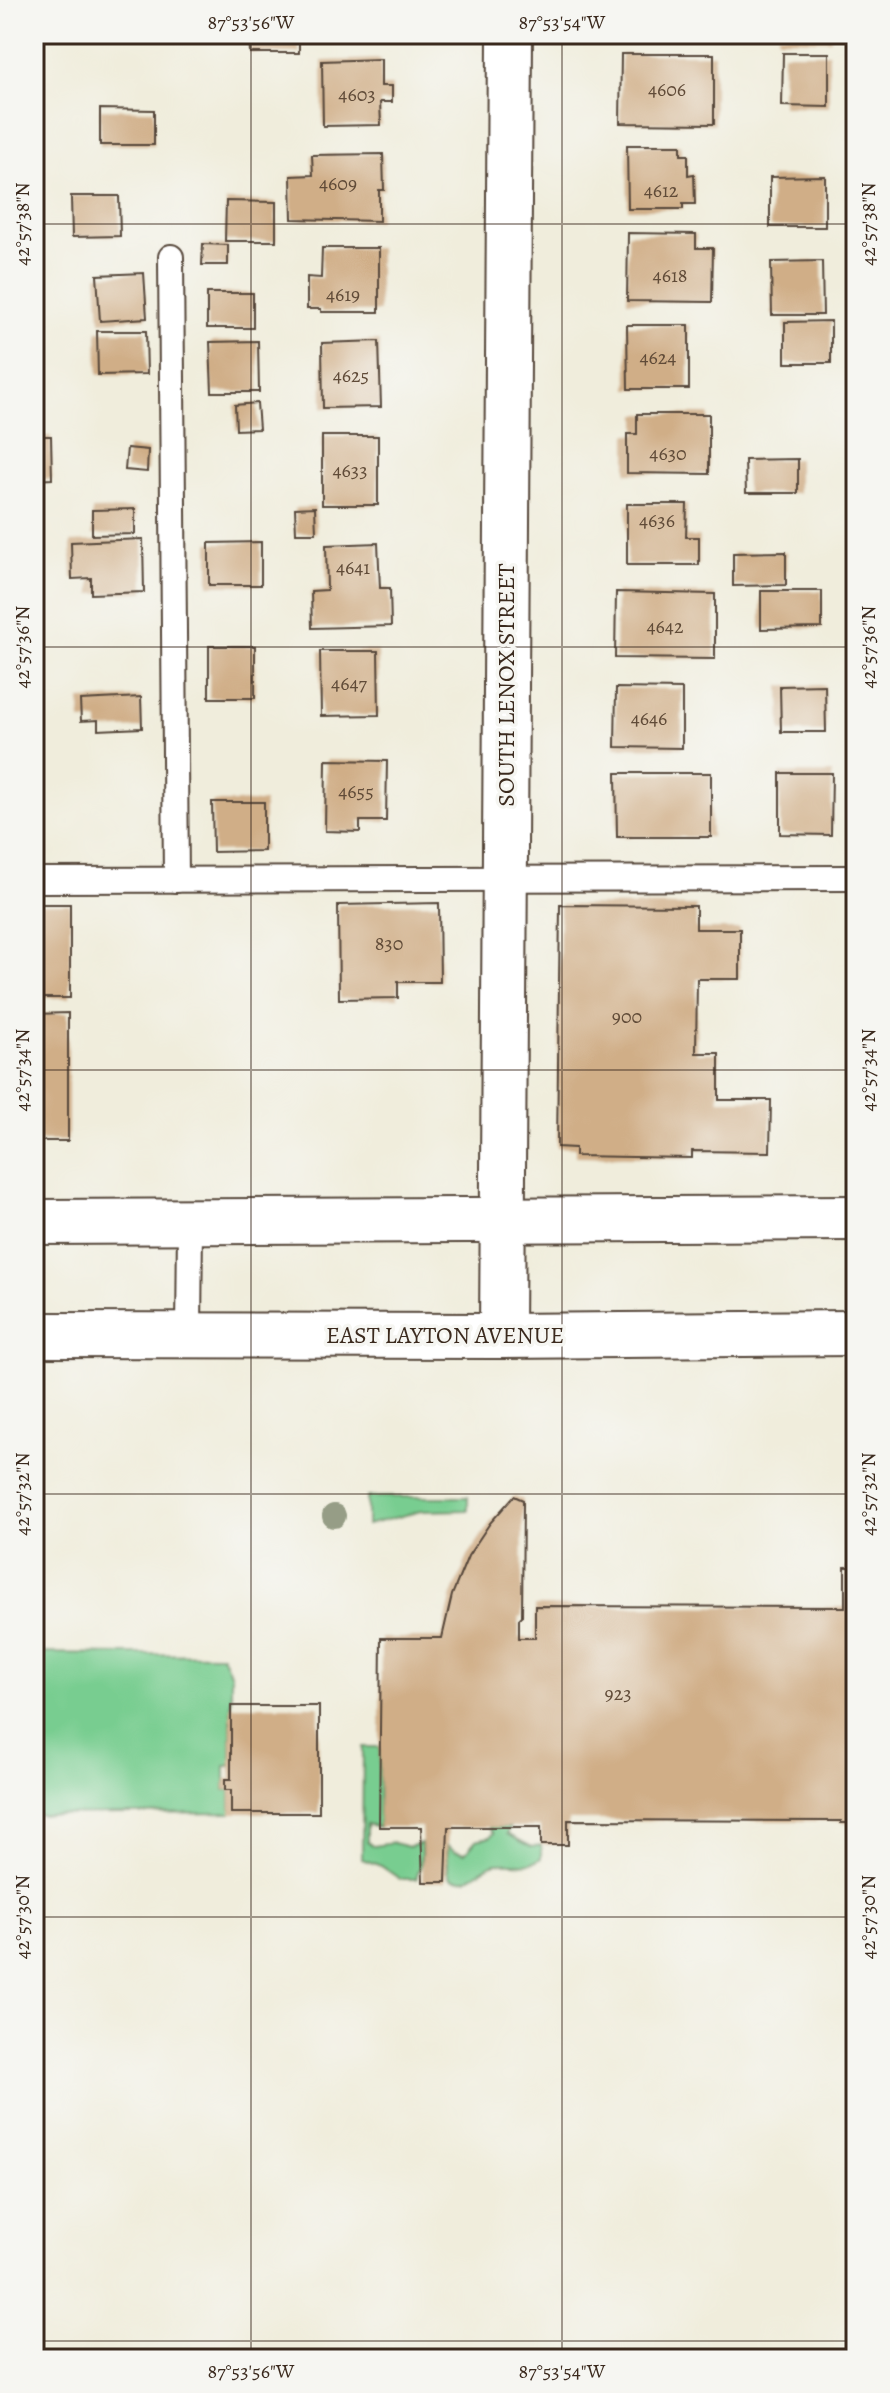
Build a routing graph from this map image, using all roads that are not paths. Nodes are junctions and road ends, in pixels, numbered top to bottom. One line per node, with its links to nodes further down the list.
1 (510, 34): 4 (main road, SOUTH LENOX STREET)
2 (171, 257): 6 (lane)
3 (856, 878): 4 (lane)
4 (504, 879): 6 (lane); 8 (main road, SOUTH LENOX STREET)
5 (34, 880): 6 (lane)
6 (176, 880)
7 (856, 1218): 8 (main road)
8 (502, 1221): 10 (main road); 14 (main road, SOUTH LENOX STREET)
9 (34, 1222): 10 (main road)
10 (190, 1222): 13 (lane)
11 (856, 1333): 14 (main road, EAST LAYTON AVENUE)
12 (34, 1335): 13 (main road, EAST LAYTON AVENUE)
13 (189, 1335): 14 (main road, EAST LAYTON AVENUE)
14 (502, 1336)

